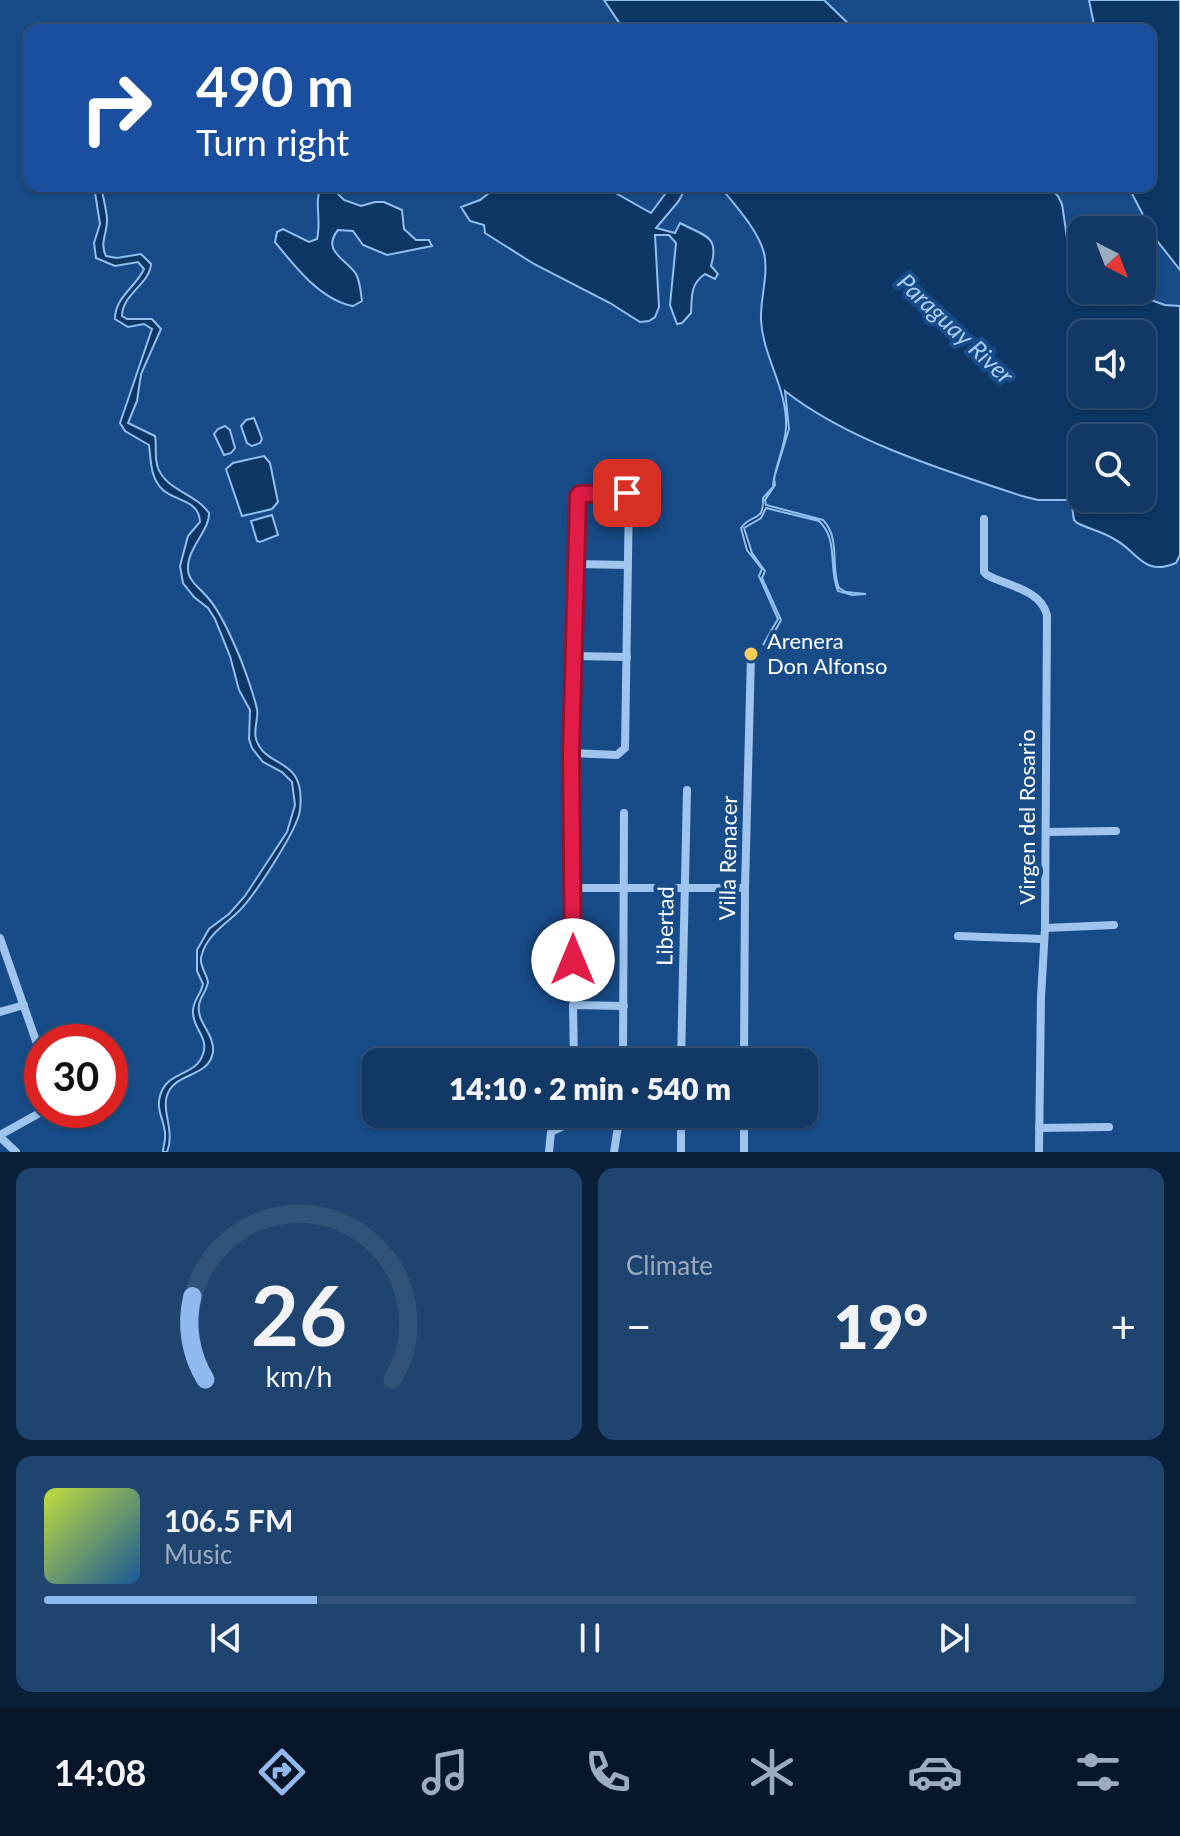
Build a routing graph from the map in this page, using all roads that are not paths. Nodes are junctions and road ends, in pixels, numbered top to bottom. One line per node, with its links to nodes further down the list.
1 (984, 519): 11 (street, Virgen del Rosario)
2 (576, 564): 3 (street); 3 (street); 5 (street)
3 (628, 565): 6 (street)
4 (751, 655): 15 (street, Villa Renacer)
5 (574, 656): 6 (street); 7 (street)
6 (627, 657): 7 (street)
7 (571, 753): 13 (street)
8 (687, 790): 14 (street, Libertad)
9 (624, 813): 12 (street)
10 (1116, 831): 11 (street)
11 (1046, 832): 17 (street, Virgen del Rosario)
12 (625, 887): 13 (street); 14 (street); 23 (street)
13 (573, 888): 21 (street)
14 (683, 888): 15 (street); 28 (street, Libertad)
15 (745, 888): 29 (street, Villa Renacer)
16 (1114, 925): 17 (street)
17 (1045, 928): 20 (street, Virgen del Rosario)
18 (958, 936): 20 (street)
19 (0, 938): 22 (street)
20 (1042, 939): 36 (street, Virgen del Rosario)
21 (573, 960)
22 (24, 1005): 24 (street); 25 (street)
23 (624, 1006): 26 (street); 27 (street)
24 (0, 1012)
25 (30, 1024)
26 (574, 1048)
27 (623, 1048)
28 (681, 1048)
29 (744, 1048)
30 (24, 1122): 37 (street)
31 (1109, 1127): 36 (street)
32 (559, 1128): 39 (street)
33 (617, 1128): 40 (street)
34 (681, 1128): 41 (street)
35 (744, 1128): 42 (street)
36 (1039, 1128): 43 (street, Virgen del Rosario)
37 (0, 1136): 38 (street)
38 (16, 1152)
39 (549, 1152)
40 (614, 1152)
41 (681, 1152)
42 (744, 1152)
43 (1039, 1152)

